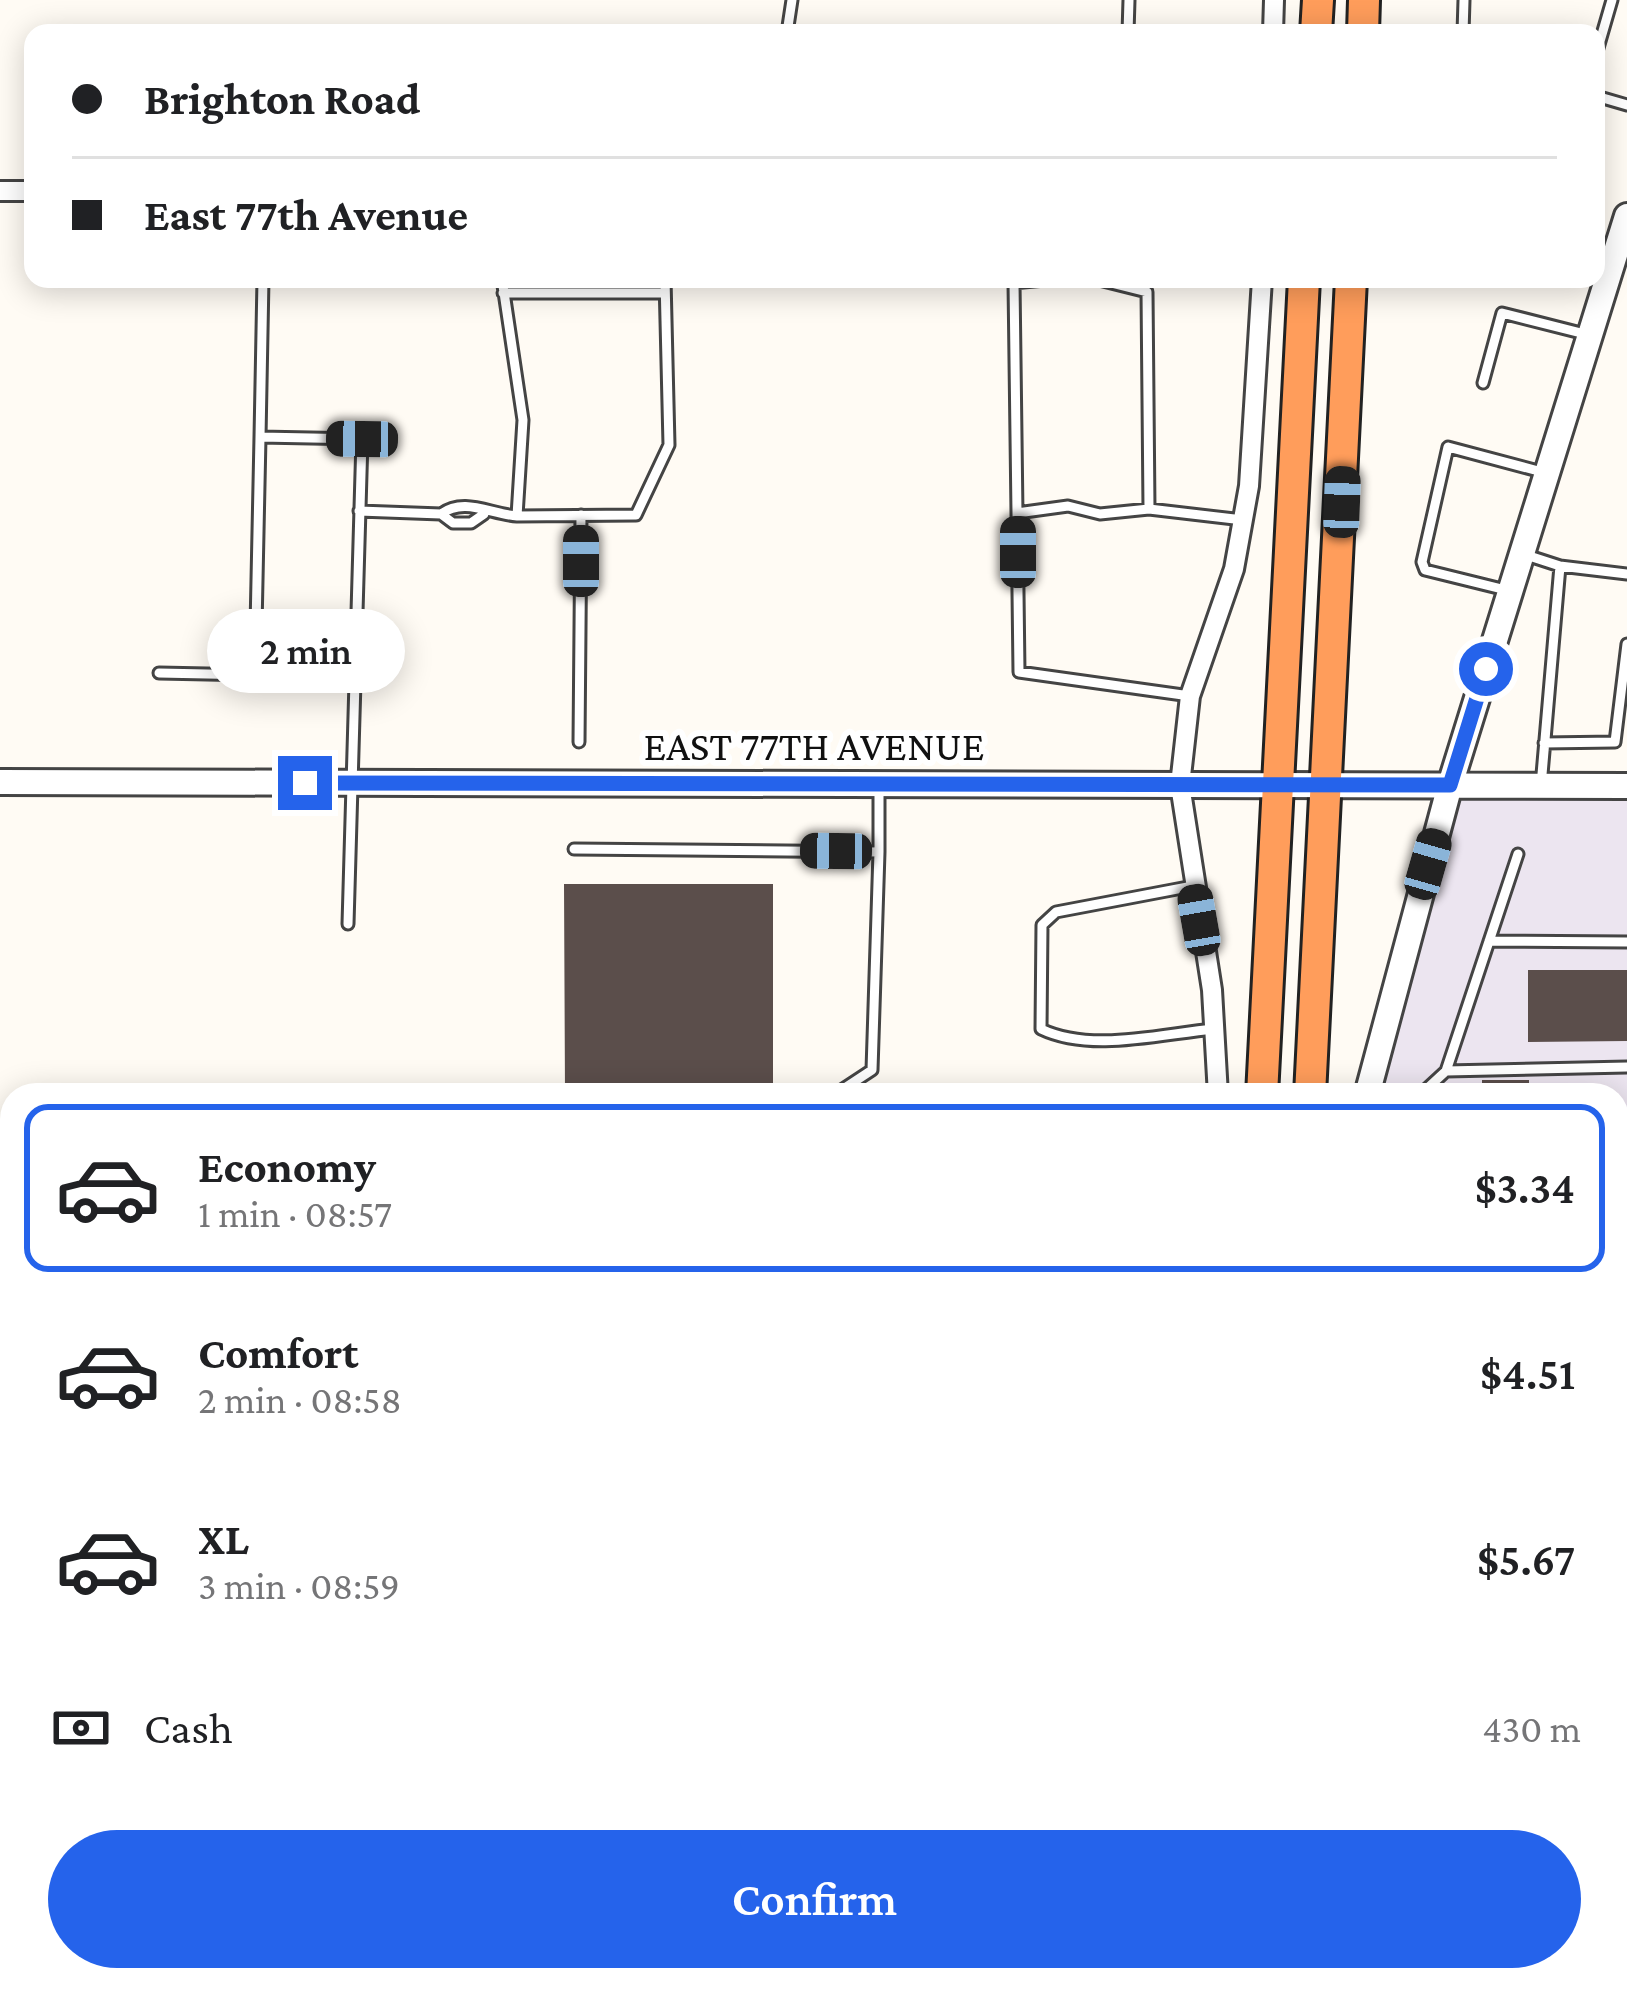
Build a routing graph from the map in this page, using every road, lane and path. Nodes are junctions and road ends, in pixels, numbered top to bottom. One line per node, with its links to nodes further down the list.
1 (1627, 216): 2 (street)
2 (1605, 287)
3 (263, 288): 16 (lane)
4 (502, 288): 13 (lane)
5 (665, 288): 12 (lane)
6 (1014, 288): 20 (lane)
7 (1131, 288): 18 (lane)
8 (1262, 288): 23 (street)
9 (1304, 288): 37 (highway)
10 (1351, 288): 38 (highway)
11 (1605, 288): 14 (street)
12 (665, 292): 13 (lane); 21 (lane)
13 (502, 293): 22 (lane)
14 (1590, 335): 15 (lane); 17 (street)
15 (1483, 383)
16 (260, 437): 19 (lane); 29 (lane)
17 (1547, 473): 24 (street); 27 (lane)
18 (1148, 509): 20 (lane); 23 (lane)
19 (359, 511): 22 (lane); 34 (lane)
20 (1017, 513): 30 (lane)
21 (581, 515): 22 (lane); 31 (lane)
22 (517, 516)
23 (1243, 520): 30 (street)
24 (1522, 554): 25 (lane); 27 (street)
25 (1560, 566): 26 (lane); 32 (lane)
26 (1627, 574)
27 (1511, 592): 39 (street)
28 (1627, 644): 32 (lane)
29 (159, 673)
30 (1190, 696): 36 (street)
31 (580, 742)
32 (1544, 743): 40 (lane)
33 (0, 782): 34 (street, EAST 77TH AVENUE)
34 (349, 783): 35 (street, EAST 77TH AVENUE); 46 (lane)
35 (878, 784): 36 (street, EAST 77TH AVENUE); 43 (lane)
36 (1180, 785): 37 (street, EAST 77TH AVENUE); 45 (street)
37 (1279, 785): 38 (street, EAST 77TH AVENUE); 54 (highway)
38 (1327, 785): 39 (street, EAST 77TH AVENUE); 55 (highway)
39 (1450, 785): 40 (street, EAST 77TH AVENUE); 56 (street)
40 (1540, 786): 41 (street, EAST 77TH AVENUE)
41 (1627, 786)
42 (574, 849): 43 (lane)
43 (879, 852): 52 (lane)
44 (1518, 854): 47 (lane)
45 (1193, 886): 49 (street); 49 (lane)
46 (348, 924)
47 (1490, 941): 48 (lane); 51 (lane)
48 (1627, 942)
49 (1216, 1029): 53 (street)
50 (1627, 1066): 51 (lane)
51 (1446, 1071): 57 (lane)
52 (852, 1083)
53 (1218, 1083)
54 (1263, 1083)
55 (1311, 1083)
56 (1369, 1083)
57 (1433, 1083)

